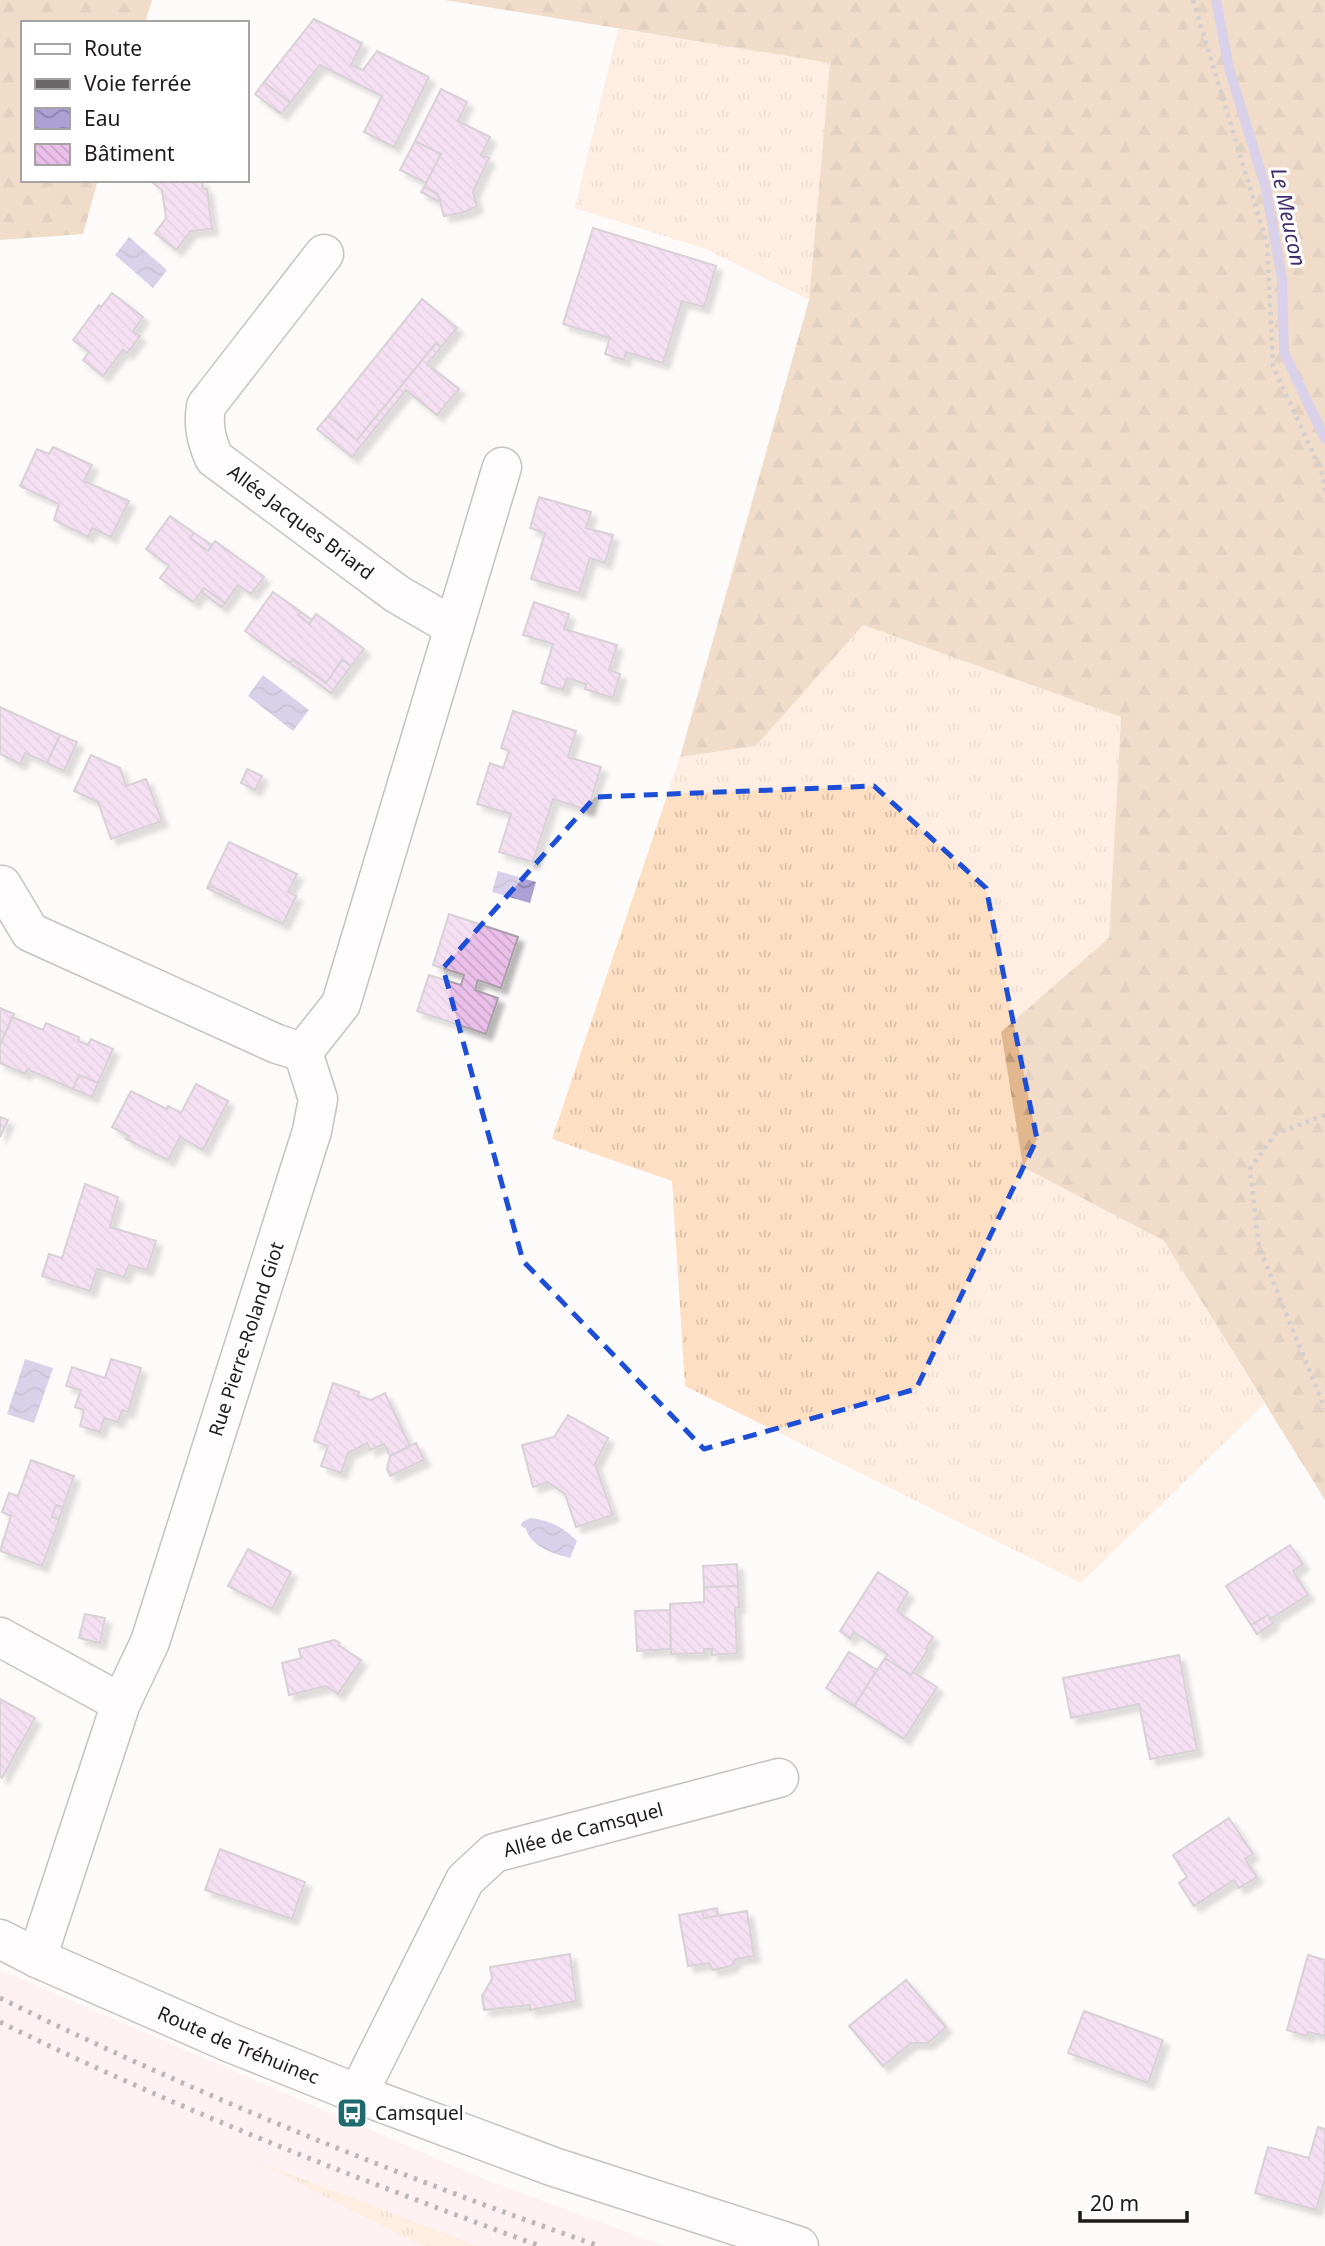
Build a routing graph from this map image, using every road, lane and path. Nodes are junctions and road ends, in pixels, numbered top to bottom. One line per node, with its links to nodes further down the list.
1 (1193, 0): 4 (path)
2 (324, 254): 5 (street, Allée Jacques Briard)
3 (502, 467): 5 (street)
4 (1325, 492)
5 (454, 627): 7 (street)
6 (2, 885): 7 (street)
7 (303, 1052): 11 (street, Rue Pierre-Roland Giot)
8 (1325, 1115): 9 (path)
9 (1325, 1409)
10 (0, 1637): 11 (street)
11 (121, 1703): 14 (street, Rue Pierre-Roland Giot)
12 (779, 1778): 15 (street, Allée de Camsquel)
13 (0, 1939): 14 (street, Route de Tréhuinec)
14 (37, 1958): 15 (street, Route de Tréhuinec)
15 (358, 2094): 16 (street, Route de Tréhuinec)
16 (799, 2246)

